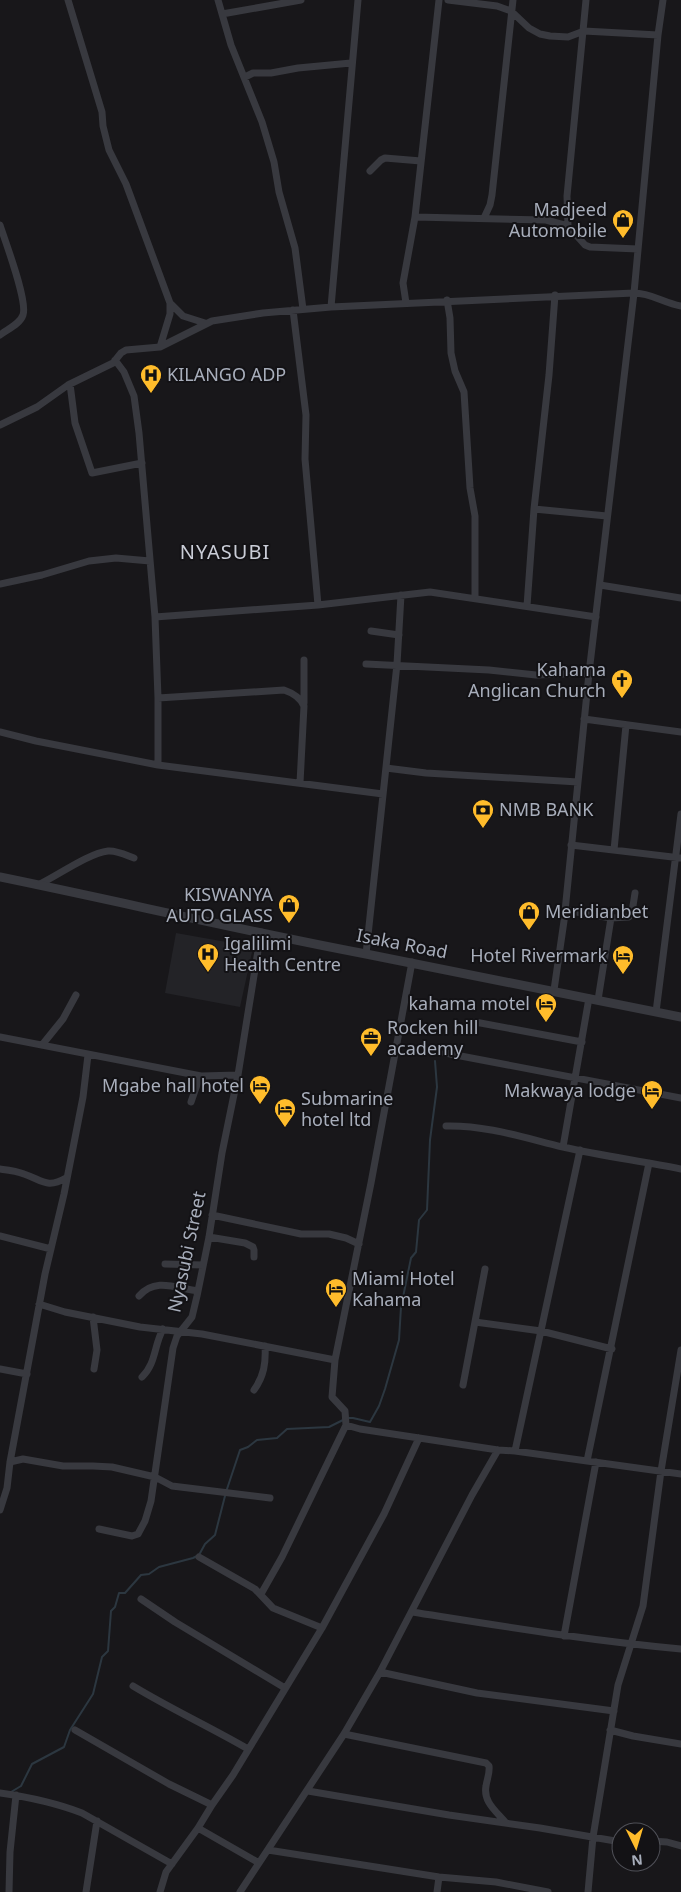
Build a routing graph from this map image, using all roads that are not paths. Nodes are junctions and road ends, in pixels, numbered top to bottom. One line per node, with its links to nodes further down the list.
1 (68, 0): 26 (street)
2 (218, 0): 11 (street)
3 (301, 0): 11 (street)
4 (358, 0): 14 (street)
5 (439, 0): 16 (street)
6 (448, 0): 10 (street)
7 (513, 0): 10 (street)
8 (586, 0): 12 (street)
9 (663, 0): 13 (street)
10 (511, 11): 12 (street); 19 (street)
11 (222, 14): 15 (street)
12 (584, 31): 13 (street); 21 (street)
13 (658, 35): 22 (street)
14 (351, 63): 15 (street); 29 (street)
15 (245, 77): 30 (street)
16 (421, 161): 17 (street); 18 (street)
17 (370, 171)
18 (415, 217): 19 (street); 27 (street)
19 (484, 218): 21 (street)
20 (0, 225): 33 (street)
21 (568, 226): 22 (street)
22 (638, 249): 23 (street)
23 (634, 292): 24 (street); 28 (street); 40 (street)
24 (555, 295): 25 (street); 39 (street)
25 (447, 300): 27 (street); 45 (street)
26 (170, 303): 32 (street); 34 (street)
27 (406, 303): 29 (street)
28 (681, 306)
29 (331, 307): 30 (street)
30 (303, 309): 31 (street)
31 (293, 310): 32 (street); 47 (street)
32 (205, 323): 34 (street)
33 (0, 334)
34 (160, 346): 35 (street)
35 (115, 360): 36 (street); 38 (street)
36 (70, 384): 37 (street); 38 (street)
37 (0, 425)
38 (142, 463): 41 (street)
39 (534, 509): 40 (street); 48 (street)
40 (607, 516): 43 (street)
41 (150, 561): 42 (street); 50 (street)
42 (0, 584)
43 (600, 585): 46 (street); 49 (street)
44 (401, 595): 45 (street); 47 (street); 52 (street)
45 (476, 598): 48 (street)
46 (681, 598)
47 (318, 605): 50 (street)
48 (527, 606): 49 (street)
49 (596, 616): 56 (street)
50 (155, 617): 57 (street)
51 (371, 631): 52 (street)
52 (399, 635): 55 (street)
53 (304, 660): 58 (street)
54 (366, 664): 55 (street)
55 (397, 664): 56 (street); 64 (street)
56 (589, 673): 59 (street)
57 (158, 698): 58 (street); 63 (street)
58 (304, 706): 66 (street)
59 (584, 719): 60 (street); 65 (street)
60 (626, 725): 62 (street); 70 (street)
61 (0, 732): 63 (street)
62 (681, 732)
63 (158, 765): 66 (street)
64 (386, 768): 65 (street); 67 (street)
65 (578, 782): 69 (street)
66 (300, 783): 67 (street)
67 (383, 794): 79 (street)
68 (681, 814): 72 (street)
69 (571, 845): 70 (street); 76 (street)
70 (614, 850): 72 (street)
71 (134, 858): 74 (street)
72 (678, 858): 84 (street)
73 (0, 877): 74 (street, Isaka Road)
74 (38, 885): 78 (street, Isaka Road)
75 (635, 893): 77 (street)
76 (565, 910): 77 (street); 81 (street)
77 (611, 918): 83 (street)
78 (261, 932): 79 (street, Isaka Road); 92 (street, Nyasubi Street)
79 (366, 954): 80 (street, Isaka Road)
80 (412, 962): 81 (street, Isaka Road); 107 (street)
81 (554, 990): 83 (street, Isaka Road)
82 (76, 995): 89 (street)
83 (594, 999): 84 (street, Isaka Road); 88 (street)
84 (656, 1012): 85 (street, Isaka Road)
85 (681, 1016)
86 (475, 1022): 88 (street)
87 (0, 1038): 89 (street)
88 (582, 1042): 94 (street)
89 (42, 1045): 91 (street)
90 (445, 1053): 94 (street)
91 (88, 1055): 93 (street); 103 (street)
92 (238, 1075): 93 (street); 104 (street, Nyasubi Street)
93 (200, 1076): 96 (street)
94 (575, 1078): 95 (street); 98 (street)
95 (681, 1098)
96 (191, 1102)
97 (446, 1126): 98 (street)
98 (563, 1147): 99 (street)
99 (580, 1150): 100 (street); 120 (street)
100 (649, 1163): 102 (street); 122 (street)
101 (0, 1168): 103 (street)
102 (681, 1169)
103 (66, 1178): 108 (street)
104 (212, 1215): 106 (street, Nyasubi Street); 107 (street)
105 (0, 1236): 108 (street)
106 (208, 1237): 109 (street); 111 (street, Nyasubi Street)
107 (359, 1244): 124 (street)
108 (51, 1249): 115 (street)
109 (254, 1257)
110 (165, 1264): 111 (street)
111 (203, 1265): 113 (street, Nyasubi Street)
112 (485, 1269): 117 (street)
113 (198, 1291): 114 (street); 119 (street, Nyasubi Street)
114 (139, 1296)
115 (40, 1304): 116 (street); 127 (street)
116 (93, 1318): 118 (street); 126 (street)
117 (475, 1322): 120 (street); 129 (street)
118 (163, 1329): 119 (street); 128 (street)
119 (182, 1332): 121 (street); 141 (street, Nyasubi Street)
120 (541, 1332): 122 (street); 134 (street)
121 (265, 1346): 124 (street); 130 (street)
122 (612, 1348): 136 (street)
123 (681, 1350): 138 (street)
124 (335, 1360): 131 (street)
125 (0, 1369): 127 (street)
126 (94, 1369)
127 (27, 1374): 135 (street)
128 (142, 1377)
129 (463, 1386)
130 (254, 1390)
131 (346, 1425): 132 (street); 146 (street)
132 (418, 1438): 133 (street); 149 (street)
133 (498, 1450): 134 (street); 148 (street)
134 (515, 1451): 136 (street)
135 (10, 1462): 139 (street); 141 (street)
136 (588, 1462): 137 (street)
137 (596, 1462): 138 (street); 150 (street)
138 (661, 1471): 140 (street); 151 (street)
139 (4, 1472): 143 (street)
140 (681, 1474)
141 (155, 1477): 142 (street); 144 (street, Nyasubi Street)
142 (270, 1498)
143 (0, 1510)
144 (99, 1528)
145 (199, 1557): 146 (street)
146 (261, 1594): 149 (street)
147 (141, 1599): 155 (street)
148 (412, 1612): 150 (street); 153 (street)
149 (322, 1628): 155 (street)
150 (564, 1636): 151 (street)
151 (632, 1645): 152 (street); 156 (street)
152 (681, 1649)
153 (380, 1672): 156 (street); 159 (street)
154 (133, 1686): 161 (street)
155 (285, 1688): 161 (street)
156 (614, 1711): 158 (street)
157 (75, 1730): 165 (street)
158 (610, 1730): 160 (street); 169 (street)
159 (344, 1734): 162 (street); 167 (street)
160 (681, 1744)
161 (248, 1749): 165 (street)
162 (308, 1791): 167 (street); 173 (street)
163 (0, 1793): 164 (street)
164 (16, 1795): 166 (street); 178 (street)
165 (212, 1805): 168 (street)
166 (97, 1821): 175 (street); 179 (street)
167 (506, 1823): 169 (street)
168 (198, 1828): 174 (street); 175 (street)
169 (593, 1836): 170 (street); 184 (street)
170 (611, 1840)
171 (661, 1841): 172 (street)
172 (681, 1846)
173 (268, 1850): 174 (street); 176 (street)
174 (259, 1862): 181 (street)
175 (172, 1864): 180 (street)
176 (439, 1877): 177 (street); 182 (street)
177 (521, 1890): 183 (street)
178 (9, 1892)
179 (86, 1892)
180 (160, 1892)
181 (240, 1892)
182 (437, 1892)
183 (548, 1892)
184 (588, 1892)

